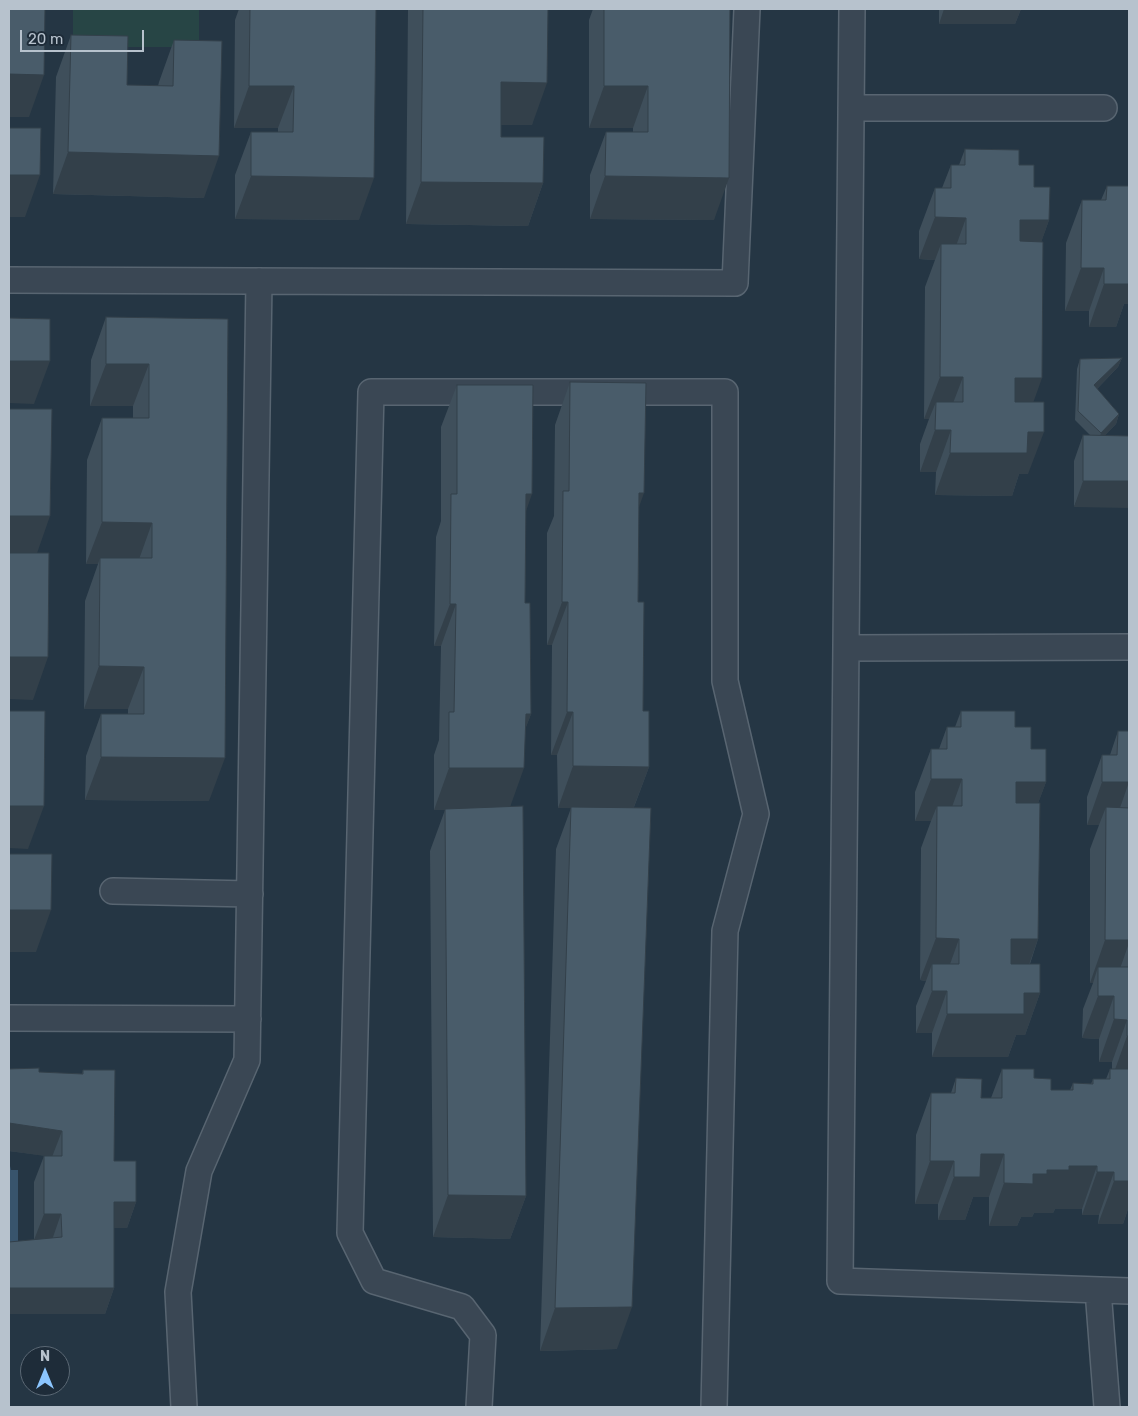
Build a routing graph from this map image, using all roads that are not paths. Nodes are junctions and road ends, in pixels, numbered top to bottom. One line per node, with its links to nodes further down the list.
1 (747, 9): 6 (lane)
2 (852, 9): 3 (lane)
3 (851, 108): 4 (lane); 8 (lane)
4 (1104, 108)
5 (9, 280): 6 (lane)
6 (259, 281): 10 (lane)
7 (1129, 646): 8 (lane)
8 (846, 648): 13 (lane)
9 (113, 890): 10 (lane)
10 (250, 894): 12 (lane)
11 (9, 1018): 12 (lane)
12 (248, 1019): 15 (lane)
13 (1098, 1290): 14 (lane); 18 (lane)
14 (1129, 1291)
15 (184, 1407)
16 (479, 1407): 17 (lane)
17 (714, 1407)
18 (1107, 1407)

